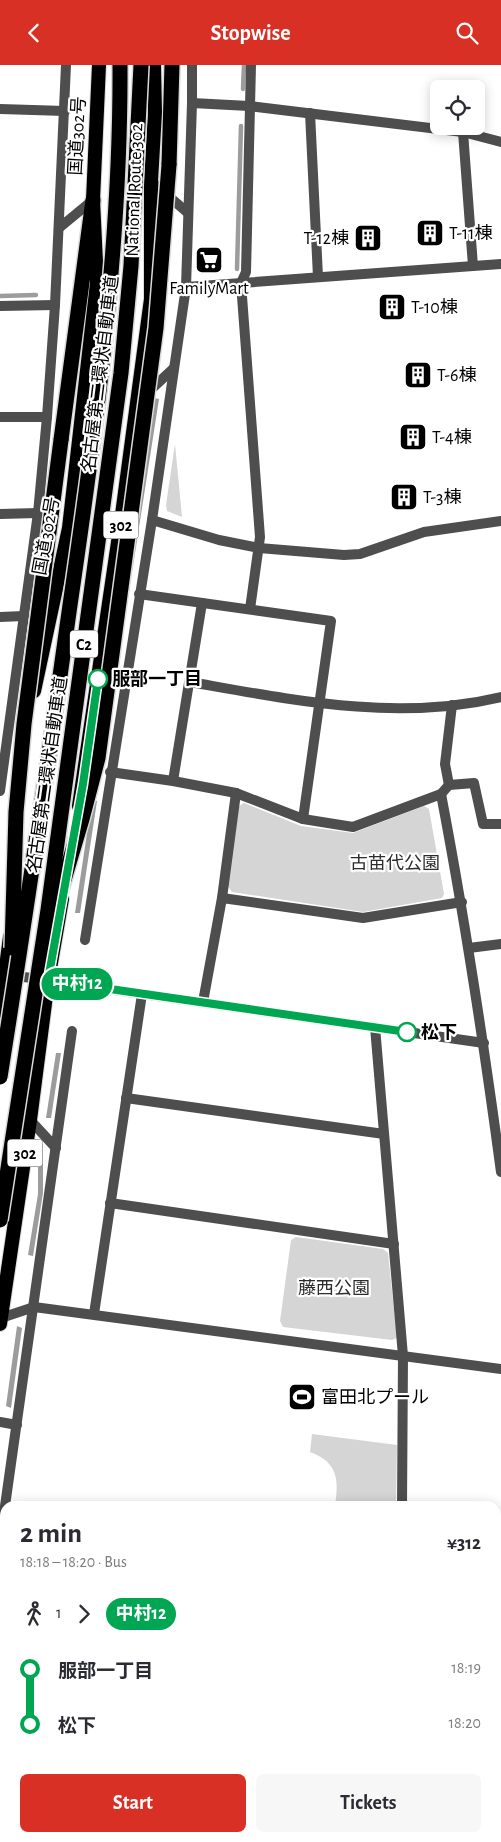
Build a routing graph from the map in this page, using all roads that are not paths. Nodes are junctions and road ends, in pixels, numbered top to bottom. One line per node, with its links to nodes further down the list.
1 (66, 65): 12 (street)
2 (98, 65): 19 (highway, 国道302号)
3 (120, 65): 70 (highway, 名古屋第二環状自動車道 / C2, bridge)
4 (142, 65): 68 (highway, 名古屋第二環状自動車道 / C2, bridge)
5 (154, 65): 18 (highway, National Route 302 / 302)
6 (172, 65): 68 (highway, bridge)
7 (192, 65): 9 (street)
8 (251, 65): 10 (street)
9 (192, 103): 10 (street); 20 (street)
10 (249, 106): 13 (street); 25 (street)
11 (0, 109): 12 (street)
12 (65, 111): 21 (street)
13 (310, 113): 14 (street); 24 (street)
14 (430, 128)
15 (463, 135): 23 (street)
16 (474, 135): 17 (street)
17 (501, 142)
18 (151, 181): 20 (street); 30 (highway, National Route 302 / 302)
19 (93, 200): 21 (street); 54 (highway, 国道302号); 70 (highway, bridge)
20 (188, 213): 26 (street)
21 (59, 228): 27 (street)
22 (501, 264): 23 (street)
23 (473, 266): 24 (street)
24 (318, 277): 25 (street)
25 (241, 283): 26 (street); 37 (street)
26 (186, 287): 29 (street)
27 (55, 305): 28 (street); 32 (street)
28 (0, 306)
29 (173, 369): 30 (street); 35 (street)
30 (138, 402): 52 (highway, National Route 302 / 302)
31 (0, 417): 32 (street)
32 (47, 417): 33 (street)
33 (38, 513): 34 (street); 41 (street)
34 (0, 515)
35 (152, 520): 37 (street); 38 (street)
36 (501, 521): 37 (street)
37 (259, 548): 40 (street)
38 (139, 594): 39 (street); 48 (street)
39 (202, 603): 40 (street); 43 (street)
40 (250, 609): 45 (street)
41 (24, 616): 42 (street); 47 (street)
42 (0, 617)
43 (190, 682): 45 (street); 51 (street)
44 (501, 697): 46 (street)
45 (318, 704): 46 (street); 58 (street)
46 (452, 705): 53 (street)
47 (5, 714): 49 (street)
48 (113, 754): 50 (street); 52 (street)
49 (6, 756): 54 (street); 55 (street)
50 (110, 772): 51 (street); 62 (street)
51 (173, 781): 56 (street)
52 (83, 784): 66 (highway, National Route 302 / 302)
53 (449, 785): 57 (street); 59 (street)
54 (24, 788): 65 (highway, 国道302号)
55 (0, 791)
56 (236, 793): 58 (street); 60 (street)
57 (441, 794): 58 (street); 61 (street)
58 (303, 819)
59 (501, 824)
60 (222, 898): 61 (street); 69 (street)
61 (462, 902): 64 (street)
62 (85, 940)
63 (501, 943): 64 (street)
64 (469, 948): 73 (street)
65 (3, 974): 66 (street); 70 (highway, 国道302号)
66 (48, 980): 67 (street); 76 (highway, National Route 302 / 302)
67 (142, 994): 69 (street); 75 (street)
68 (34, 997): 81 (highway, 名古屋第二環状自動車道 / C2, bridge)
69 (203, 1002): 71 (street)
70 (5, 1010): 74 (highway, 名古屋第二環状自動車道 / C2, bridge)
71 (375, 1027): 73 (street); 77 (street)
72 (72, 1031): 78 (street)
73 (484, 1043): 79 (street)
74 (0, 1077)
75 (126, 1098): 77 (street); 80 (street)
76 (30, 1120): 78 (street); 85 (highway, National Route 302 / 302)
77 (384, 1134): 82 (street)
78 (56, 1148): 83 (street)
79 (501, 1169)
80 (110, 1203): 82 (street); 84 (street)
81 (0, 1220)
82 (394, 1244): 86 (street)
83 (34, 1307): 84 (street); 85 (street); 89 (street)
84 (94, 1314): 86 (street)
85 (0, 1321)
86 (403, 1356): 87 (street); 91 (street)
87 (501, 1369)
88 (0, 1422): 89 (street)
89 (17, 1425): 90 (street)
90 (6, 1501)
91 (402, 1501)

